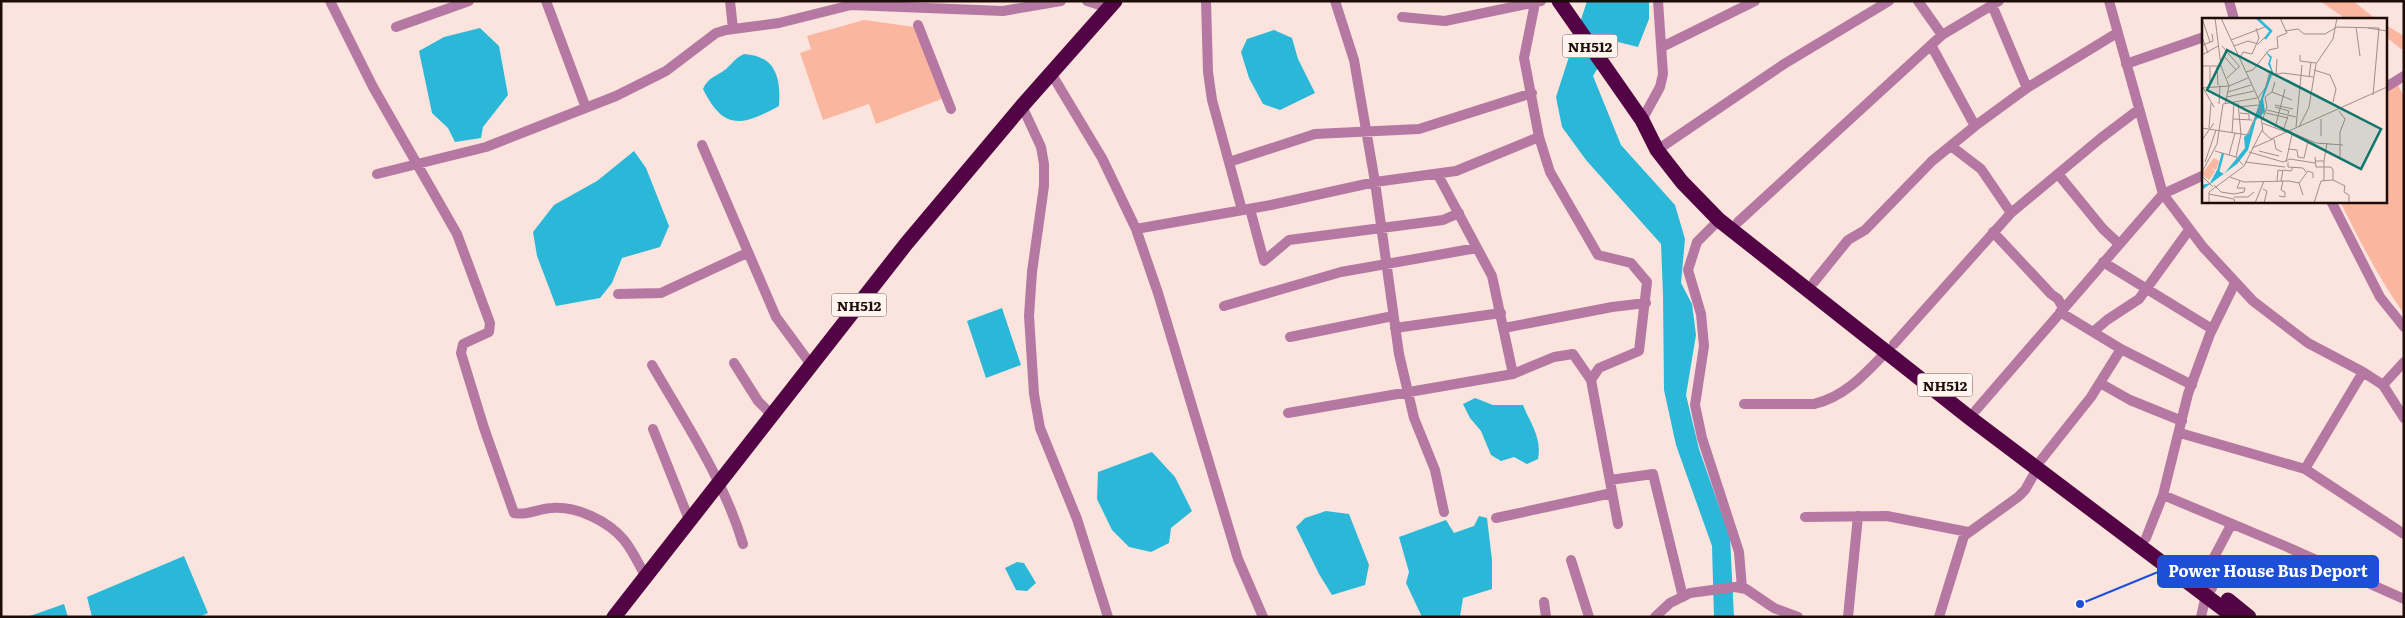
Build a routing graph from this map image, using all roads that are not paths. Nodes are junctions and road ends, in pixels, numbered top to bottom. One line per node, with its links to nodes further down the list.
1 (330, 1): 49 (street)
2 (469, 1): 24 (street)
3 (546, 1): 38 (street)
4 (730, 1): 25 (street)
5 (1061, 1): 16 (street)
6 (1087, 1): 17 (street)
7 (1206, 1): 48 (street)
8 (1335, 1): 43 (street)
9 (1658, 1): 30 (street)
10 (1755, 1): 30 (street)
11 (1888, 1): 45 (street)
12 (1918, 1): 27 (street)
13 (2108, 1): 26 (street)
14 (2229, 1): 22 (street)
15 (1538, 2): 21 (street); 36 (street)
16 (863, 3): 19 (street)
17 (1112, 4): 32 (highway, NH512)
18 (1990, 4): 27 (street); 35 (street)
19 (828, 5): 25 (street)
20 (1562, 5): 41 (highway, NH512)
21 (1402, 17)
22 (2234, 18)
23 (918, 25): 39 (street)
24 (396, 28)
25 (733, 29): 38 (street)
26 (2117, 32): 31 (street); 35 (street)
27 (1942, 35): 29 (street)
28 (2202, 38): 31 (street)
29 (1931, 45): 42 (street); 61 (street)
30 (1662, 47): 41 (street)
31 (2126, 64): 40 (street)
32 (1051, 73): 37 (highway, NH512); 63 (street)
33 (2403, 80): 34 (street)
34 (2388, 86)
35 (2027, 88): 42 (street)
36 (1532, 93): 43 (street); 44 (street)
37 (1022, 106): 91 (highway, NH512); 132 (street)
38 (586, 108): 49 (street)
39 (951, 109)
40 (2138, 110): 51 (street); 55 (street)
41 (1642, 120): 45 (highway, NH512)
42 (1974, 126): 47 (street)
43 (1366, 130): 48 (street); 54 (street)
44 (1538, 136): 52 (street); 75 (street)
45 (1658, 143): 60 (highway, NH512); 61 (highway, NH512)
46 (702, 145): 68 (street)
47 (1951, 146): 58 (street); 71 (street)
48 (1228, 162): 57 (street)
49 (418, 165): 50 (street); 125 (street)
50 (377, 174)
51 (2058, 174): 58 (street); 66 (street)
52 (1438, 175): 54 (street); 59 (street)
53 (2202, 176): 55 (street)
54 (1375, 182): 57 (street); 62 (street)
55 (2163, 194): 64 (street); 66 (street)
56 (2332, 202): 80 (street)
57 (1246, 209): 62 (street); 63 (street)
58 (2011, 213): 65 (street)
59 (1459, 214): 62 (street); 67 (street)
60 (1719, 220): 86 (highway, NH512); 126 (street)
61 (1738, 222): 71 (highway, NH512)
62 (1381, 228): 70 (street)
63 (1136, 229): 133 (street)
64 (2189, 230): 72 (street); 73 (street)
65 (1993, 232): 77 (street); 86 (street)
66 (2119, 244): 69 (street)
67 (1477, 248): 70 (street); 78 (street)
68 (747, 253): 74 (street); 91 (street)
69 (2103, 262): 73 (street); 77 (street)
70 (1385, 263): 76 (street); 79 (street)
71 (1814, 282): 86 (highway, NH512)
72 (2235, 282): 83 (street); 92 (street)
73 (2147, 290): 83 (street); 84 (street)
74 (618, 294)
75 (1646, 303): 82 (street); 94 (street)
76 (1224, 306)
77 (2061, 310): 84 (street); 100 (street)
78 (1501, 313): 81 (street); 82 (street)
79 (1393, 316): 81 (street); 85 (street)
80 (2404, 327)
81 (1395, 328): 98 (street)
82 (1504, 328): 93 (street)
83 (2212, 329): 96 (street)
84 (2093, 332): 87 (street)
85 (1290, 337)
86 (1891, 348): 99 (street); 100 (highway, NH512); 107 (highway, NH512)
87 (2121, 349): 95 (street); 96 (street)
88 (2404, 362): 97 (street)
89 (734, 363): 102 (street)
90 (652, 365): 110 (street)
91 (812, 366): 102 (highway, NH512)
92 (2363, 372): 97 (street); 108 (street)
93 (1513, 374): 94 (street); 98 (street)
94 (1591, 380): 109 (street)
95 (2100, 383): 104 (street); 107 (street)
96 (2192, 384): 104 (street)
97 (2383, 386): 103 (street)
98 (1407, 392): 101 (street); 113 (street)
99 (1744, 404)
100 (1976, 410): 107 (highway, NH512)
101 (1288, 413)
102 (773, 416): 110 (highway, NH512)
103 (2404, 418)
104 (2182, 421): 106 (street)
105 (653, 429): 117 (street)
106 (2180, 433): 108 (street); 112 (street)
107 (2039, 465): 120 (street); 122 (highway, NH512); 127 (highway, NH512)
108 (2305, 469): 121 (street)
109 (1610, 480): 111 (street); 128 (street)
110 (719, 484): 117 (highway, NH512); 123 (street)
111 (1612, 493): 116 (street); 118 (street)
112 (2163, 496): 119 (street); 122 (street)
113 (1444, 512)
114 (1858, 516): 115 (street); 120 (street); 138 (street)
115 (1805, 517)
116 (1496, 518)
117 (690, 522): 125 (highway, NH512)
118 (1618, 524)
119 (2231, 525): 127 (street); 129 (street)
120 (1968, 532): 139 (street)
121 (2404, 534)
122 (2146, 538): 127 (highway, NH512)
123 (743, 544)
124 (1571, 560): 135 (street)
125 (646, 577): 131 (highway, NH512)
126 (1739, 588): 128 (street); 137 (street)
127 (2207, 588): 140 (street); 141 (highway, NH512); 142 (highway, NH512)
128 (1687, 595): 136 (street)
129 (2404, 599)
130 (1544, 602): 134 (street)
131 (614, 617)
132 (1108, 617)
133 (1263, 617)
134 (1546, 617)
135 (1589, 617)
136 (1655, 617)
137 (1798, 617)
138 (1848, 617)
139 (1939, 617)
140 (2201, 617)
141 (2234, 617)
142 (2249, 617)

